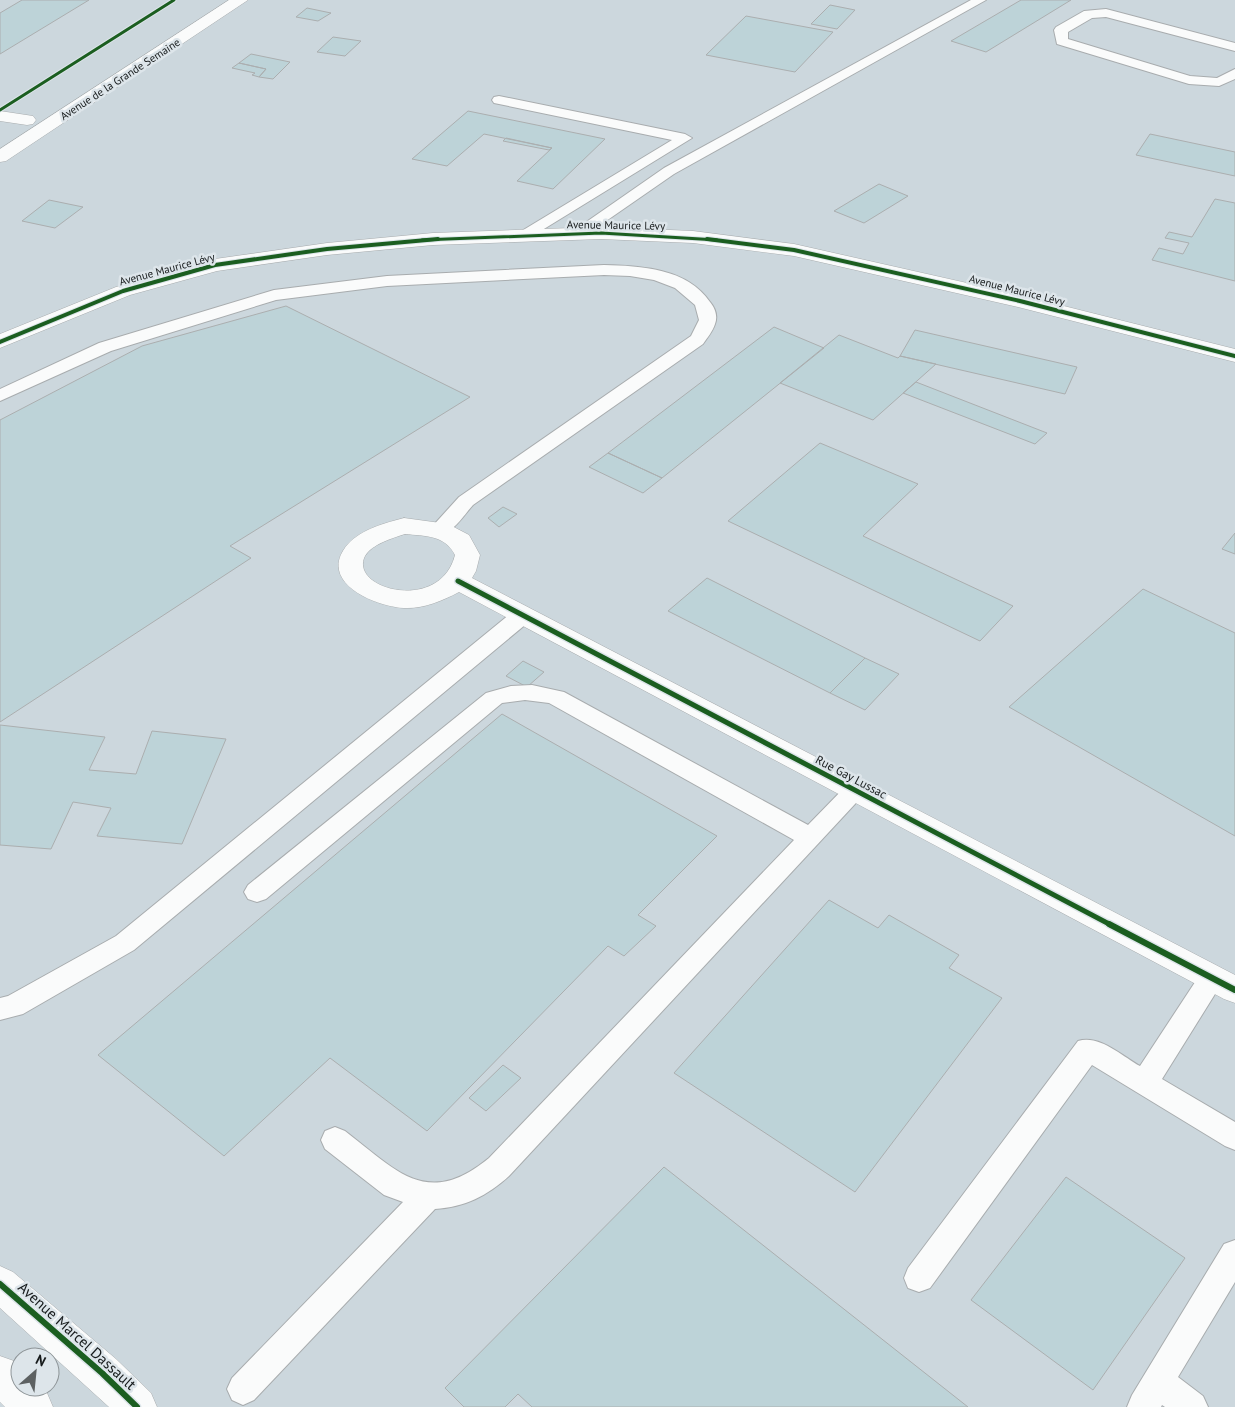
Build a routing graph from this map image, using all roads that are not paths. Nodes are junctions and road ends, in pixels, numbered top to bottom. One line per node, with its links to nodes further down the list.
1 (240, 0): 10 (street, Avenue de la Grande Semaine)
2 (980, 0): 11 (lane)
3 (1235, 47): 4 (lane)
4 (1235, 73)
5 (499, 100): 12 (lane)
6 (43, 109): 8 (street, Avenue de la Grande Semaine)
7 (0, 116): 8 (street)
8 (27, 120): 9 (street, Avenue de la Grande Semaine)
9 (7, 133)
10 (0, 157)
11 (577, 234): 12 (street, Avenue Maurice Lévy); 14 (street, Avenue Maurice Lévy)
12 (526, 235): 13 (street, Avenue Maurice Lévy)
13 (0, 342)
14 (1235, 356)
15 (0, 396): 16 (lane)
16 (440, 529): 17 (street); 17 (street)
17 (458, 581): 18 (street, Rue Gay Lussac)
18 (523, 615): 19 (street, Rue Gay Lussac); 23 (lane)
19 (856, 790): 20 (lane); 22 (street, Rue Gay Lussac)
20 (810, 838): 21 (lane); 27 (lane)
21 (257, 892)
22 (1224, 984): 24 (lane)
23 (0, 1010)
24 (1144, 1083): 25 (lane); 29 (lane)
25 (1235, 1137)
26 (334, 1140): 27 (lane)
27 (428, 1196): 32 (lane)
28 (1235, 1254): 33 (lane)
29 (919, 1278)
30 (0, 1284): 35 (street, Avenue Marcel Dassault)
31 (0, 1375): 34 (street)
32 (243, 1389)
33 (1151, 1394): 36 (lane)
34 (33, 1407)
35 (137, 1407)
36 (1192, 1407)

